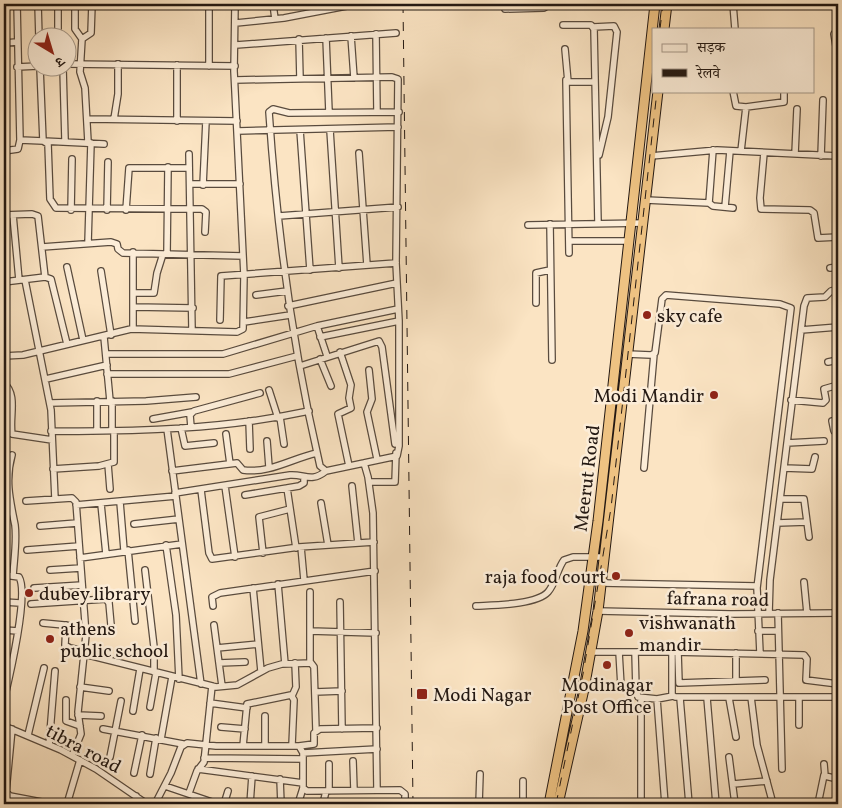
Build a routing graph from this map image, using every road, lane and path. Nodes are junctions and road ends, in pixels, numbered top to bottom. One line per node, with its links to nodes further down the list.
1 (17, 4): 35 (street)
2 (38, 4): 22 (street)
3 (58, 4): 23 (street)
4 (75, 4): 32 (street)
5 (92, 4): 32 (street)
6 (209, 4): 44 (street)
7 (235, 4): 19 (street)
8 (273, 4): 18 (street)
9 (314, 4): 17 (street)
10 (357, 4): 15 (street)
11 (550, 4): 16 (street)
12 (656, 4): 24 (highway, Meerut Road)
13 (667, 4): 25 (highway)
14 (733, 4): 26 (street)
15 (330, 6): 17 (street)
16 (505, 9)
17 (316, 12): 18 (street)
18 (275, 19): 19 (street)
19 (236, 23): 37 (street)
20 (563, 24): 21 (street)
21 (593, 27): 55 (street); 92 (street)
22 (39, 28)
23 (58, 28)
24 (653, 28)
25 (664, 28)
26 (735, 28)
27 (838, 28): 39 (street)
28 (396, 33): 29 (street)
29 (376, 34): 30 (street); 47 (street)
30 (351, 36): 31 (street); 51 (street)
31 (326, 38): 33 (street); 50 (street)
32 (82, 39): 40 (street)
33 (299, 39): 37 (street); 52 (street)
34 (652, 40): 118 (highway, Meerut Road)
35 (17, 42): 36 (street); 46 (street)
36 (4, 43)
37 (236, 45): 45 (street)
38 (565, 49): 54 (street)
39 (838, 58)
40 (81, 64): 41 (street); 65 (street)
41 (118, 64): 42 (street); 66 (street)
42 (177, 65): 44 (street); 67 (street)
43 (28, 66): 46 (street)
44 (210, 66): 45 (street)
45 (234, 66): 53 (street)
46 (17, 67): 75 (street)
47 (376, 77): 51 (street); 63 (street); 64 (street)
48 (40, 78): 77 (street)
49 (63, 78): 76 (street)
50 (328, 78): 51 (street); 52 (street); 62 (street)
51 (354, 78)
52 (300, 79): 53 (street)
53 (235, 80): 69 (street)
54 (566, 80): 55 (street); 116 (street)
55 (595, 82): 92 (street)
56 (658, 92): 88 (highway, Meerut Road)
57 (733, 92): 60 (street)
58 (784, 92): 60 (street)
59 (823, 100): 89 (street)
60 (746, 107): 83 (street)
61 (797, 109): 87 (street)
62 (329, 112): 63 (street); 74 (street)
63 (378, 112): 64 (street)
64 (399, 112): 70 (street)
65 (87, 119): 66 (street); 78 (street)
66 (114, 119): 67 (street)
67 (177, 121): 68 (street)
68 (206, 121): 69 (street); 97 (street)
69 (237, 121): 73 (street)
70 (398, 127): 72 (street); 101 (street)
71 (300, 130): 72 (street); 74 (street); 112 (street)
72 (330, 130): 111 (street)
73 (238, 131): 74 (street); 98 (street)
74 (271, 131): 115 (street)
75 (20, 140): 77 (street); 81 (street)
76 (65, 140): 77 (street); 78 (street)
77 (43, 141): 104 (street)
78 (90, 142): 79 (street); 105 (street)
79 (104, 144)
80 (713, 150): 82 (street); 88 (street); 100 (street)
81 (4, 151)
82 (730, 151): 83 (street); 102 (street)
83 (741, 152): 84 (street)
84 (764, 153): 87 (street); 123 (street)
85 (189, 154): 95 (street)
86 (359, 154): 110 (street)
87 (795, 154): 89 (street)
88 (651, 156): 99 (highway, Meerut Road)
89 (822, 156): 90 (street)
90 (838, 156)
91 (72, 158): 104 (street)
92 (597, 160): 117 (street)
93 (108, 162): 106 (street)
94 (168, 167): 95 (street); 107 (street); 108 (street)
95 (189, 168): 96 (street)
96 (190, 184): 97 (street); 109 (street)
97 (203, 184): 98 (street)
98 (240, 184): 132 (street)
99 (646, 200): 100 (street); 119 (highway, Meerut Road)
100 (709, 203): 102 (street)
101 (398, 207): 110 (street); 133 (street)
102 (725, 207): 103 (street)
103 (733, 208)
104 (71, 210): 105 (street)
105 (88, 210): 106 (street); 126 (street)
106 (107, 210): 107 (street)
107 (126, 210): 108 (street)
108 (167, 210): 109 (street); 130 (street)
109 (190, 210): 122 (street); 131 (street)
110 (364, 210): 111 (street); 134 (street)
111 (335, 212): 112 (street); 137 (street)
112 (306, 214): 115 (street); 140 (street)
113 (4, 215): 114 (street)
114 (13, 215): 127 (street); 145 (street)
115 (279, 216): 142 (street)
116 (569, 223): 117 (street); 121 (street); 124 (street)
117 (598, 223): 118 (street)
118 (632, 223): 119 (street); 125 (highway, Meerut Road)
119 (644, 223): 174 (highway, Meerut Road)
120 (528, 224): 121 (street)
121 (550, 224): 141 (street)
122 (205, 232)
123 (838, 238)
124 (569, 241): 125 (street); 129 (street)
125 (630, 241): 262 (highway, Meerut Road)
126 (88, 243): 127 (street); 128 (street)
127 (42, 247): 144 (street)
128 (133, 252): 130 (street); 150 (street)
129 (569, 253)
130 (165, 254): 131 (street); 150 (street)
131 (191, 254): 132 (street); 155 (street)
132 (243, 256): 143 (street)
133 (396, 263): 134 (street); 147 (street)
134 (367, 265): 137 (street)
135 (67, 266): 169 (street)
136 (838, 267): 138 (street)
137 (339, 268): 140 (street)
138 (830, 268)
139 (101, 270): 167 (street)
140 (310, 270): 142 (street)
141 (550, 270): 152 (street); 180 (street)
142 (285, 272): 143 (street); 149 (street)
143 (244, 275): 158 (street); 160 (street)
144 (45, 277): 145 (street); 170 (street)
145 (22, 280): 146 (street); 171 (street)
146 (4, 282)
147 (397, 283): 153 (street); 156 (street)
148 (838, 289): 165 (street)
149 (286, 291): 151 (street); 153 (street)
150 (133, 293): 154 (street)
151 (256, 295)
152 (536, 303)
153 (288, 306): 157 (street)
154 (133, 307): 155 (street); 163 (street)
155 (193, 308): 164 (street)
156 (398, 309): 159 (street); 161 (street)
157 (290, 315): 160 (street); 166 (street)
158 (220, 320)
159 (399, 321): 168 (street); 224 (street)
160 (244, 322): 164 (street)
161 (317, 326): 166 (street); 168 (street)
162 (838, 327): 165 (street)
163 (133, 329): 164 (street); 167 (street)
164 (192, 330)
165 (800, 330): 195 (street)
166 (294, 332): 173 (street); 177 (street)
167 (107, 336): 169 (street); 173 (street)
168 (320, 337): 178 (street)
169 (83, 340): 170 (street)
170 (67, 344): 171 (street)
171 (39, 351): 176 (street); 188 (street)
172 (340, 352): 178 (street); 224 (street); 230 (street)
173 (106, 354): 183 (street)
174 (628, 354): 175 (street); 263 (highway, Meerut Road)
175 (654, 354): 232 (street); 291 (street)
176 (5, 356): 185 (street)
177 (297, 356): 184 (street); 187 (street)
178 (327, 356): 179 (street)
179 (320, 358): 184 (street); 191 (street)
180 (552, 360)
181 (838, 360): 182 (street)
182 (828, 362)
183 (106, 365): 187 (street); 188 (street)
184 (300, 366): 199 (street)
185 (4, 370)
186 (369, 370): 226 (street)
187 (107, 374): 197 (street)
188 (46, 379): 198 (street)
189 (4, 383): 206 (street)
190 (838, 385): 195 (street)
191 (331, 386)
192 (269, 390): 201 (street)
193 (260, 393): 200 (street)
194 (196, 397): 197 (street)
195 (791, 400): 219 (street)
196 (97, 401): 197 (street); 198 (street); 211 (street)
197 (111, 401): 212 (street)
198 (50, 403): 210 (street)
199 (309, 411): 201 (street); 222 (street)
200 (192, 412): 202 (street); 207 (street)
201 (279, 417): 203 (street); 220 (street)
202 (153, 419)
203 (249, 421): 207 (street); 221 (street)
204 (832, 421): 213 (street)
205 (4, 426): 206 (street)
206 (12, 426): 215 (street)
207 (191, 426): 208 (street)
208 (181, 428): 209 (street); 218 (street)
209 (167, 429): 212 (street); 235 (street)
210 (52, 431): 211 (street); 215 (street)
211 (97, 431): 212 (street)
212 (113, 431): 228 (street)
213 (838, 432)
214 (226, 434): 229 (street)
215 (52, 440): 234 (street)
216 (824, 440): 219 (street)
217 (267, 442): 231 (street)
218 (214, 443)
219 (787, 443): 233 (street)
220 (284, 444)
221 (250, 449)
222 (317, 453): 231 (street); 236 (street)
223 (12, 455): 237 (street)
224 (397, 456): 226 (street); 239 (street)
225 (815, 456): 233 (street)
226 (377, 459): 227 (street)
227 (364, 463): 230 (street); 239 (street)
228 (108, 464): 234 (street); 243 (street)
229 (230, 464): 231 (street); 235 (street)
230 (349, 466): 236 (street)
231 (269, 467)
232 (644, 468)
233 (784, 468): 248 (street)
234 (54, 469): 247 (street)
235 (172, 471): 245 (street)
236 (326, 471): 238 (street)
237 (6, 478): 252 (street)
238 (304, 479): 240 (street); 242 (street)
239 (369, 482): 265 (street)
240 (225, 486): 244 (street); 276 (street)
241 (352, 486): 266 (street)
242 (287, 488): 246 (street); 255 (street)
243 (110, 489)
244 (201, 490): 245 (street); 276 (street)
245 (175, 494): 250 (street); 256 (street)
246 (245, 495)
247 (55, 499): 249 (street); 254 (street)
248 (780, 499): 257 (street); 259 (street)
249 (26, 501)
250 (120, 502): 253 (street); 273 (street)
251 (321, 503): 268 (street)
252 (6, 504): 285 (street)
253 (101, 504): 254 (street); 275 (street)
254 (76, 505): 258 (street)
255 (290, 509): 271 (street); 274 (street)
256 (179, 519): 260 (street); 267 (street)
257 (807, 522): 259 (street); 264 (street)
258 (77, 523): 261 (street); 269 (street)
259 (777, 523): 304 (street)
260 (134, 524)
261 (40, 526)
262 (598, 527): 263 (highway); 279 (highway, Meerut Road)
263 (609, 528): 277 (highway, Meerut Road)
264 (809, 537)
265 (374, 542): 266 (street); 283 (street)
266 (358, 543): 268 (street)
267 (182, 544): 270 (street); 347 (street)
268 (328, 545): 271 (street)
269 (79, 546): 272 (street); 278 (street)
270 (166, 546): 273 (street); 344 (street)
271 (298, 547): 274 (street); 286 (street)
272 (27, 550)
273 (126, 550): 275 (street); 308 (street)
274 (263, 553): 276 (street)
275 (106, 554): 278 (street)
276 (235, 557)
277 (605, 557): 279 (street); 288 (highway, Meerut Road)
278 (80, 558): 280 (street)
279 (592, 558): 301 (street); 442 (highway, Meerut Road)
280 (81, 568): 281 (street); 290 (street)
281 (50, 570)
282 (145, 570): 342 (street)
283 (375, 571): 286 (street); 320 (street)
284 (4, 575): 285 (street)
285 (13, 576): 298 (street)
286 (304, 580): 289 (street)
287 (804, 582): 306 (street)
288 (601, 583): 291 (street, fafrana road); 302 (highway, Meerut Road)
289 (278, 584): 293 (street); 335 (street)
290 (82, 585): 292 (street); 295 (street)
291 (757, 586): 303 (street)
292 (34, 588)
293 (253, 588): 300 (street); 321 (street)
294 (310, 592): 316 (street)
295 (84, 600): 299 (street); 311 (street); 313 (street)
296 (4, 602): 298 (street)
297 (340, 602): 319 (street)
298 (20, 603): 315 (street)
299 (30, 604)
300 (213, 606)
301 (476, 606)
302 (598, 611): 303 (street, fafrana road); 323 (highway, Meerut Road)
303 (757, 613): 304 (street, fafrana road); 317 (street)
304 (769, 613): 305 (street, fafrana road)
305 (778, 613): 306 (street, fafrana road); 318 (street)
306 (806, 613): 307 (street, fafrana road)
307 (838, 613)
308 (135, 621)
309 (43, 623): 310 (street)
310 (66, 625): 313 (street); 327 (street)
311 (111, 625)
312 (214, 625): 322 (street)
313 (85, 627): 327 (street)
314 (4, 630): 315 (street)
315 (18, 631): 341 (street)
316 (310, 631): 319 (street); 332 (street)
317 (758, 631): 318 (street); 330 (street)
318 (778, 631): 329 (street)
319 (340, 633): 320 (street); 354 (street)
320 (376, 633): 381 (street)
321 (258, 644): 322 (street); 340 (street)
322 (217, 648): 333 (street)
323 (591, 652): 324 (street); 352 (highway, Meerut Road)
324 (619, 652): 325 (street); 352 (street)
325 (635, 652): 326 (street); 360 (street)
326 (675, 652): 328 (street); 346 (street); 357 (street)
327 (85, 653): 337 (street); 351 (street)
328 (736, 653): 330 (street); 346 (street)
329 (779, 653): 330 (street); 348 (street); 364 (street)
330 (760, 654)
331 (245, 662): 333 (street)
332 (310, 662): 334 (street); 355 (street)
333 (219, 663): 350 (street)
334 (296, 663): 335 (street); 356 (street)
335 (285, 664): 340 (street)
336 (44, 668): 388 (street)
337 (140, 669): 342 (street); 373 (street)
338 (4, 671): 341 (street)
339 (55, 671): 394 (street)
340 (261, 671): 350 (street)
341 (11, 672): 367 (street)
342 (155, 673): 343 (street); 371 (street)
343 (172, 677): 344 (street); 391 (street)
344 (179, 679): 347 (street)
345 (765, 680): 346 (street)
346 (736, 681)
347 (201, 684): 349 (street)
348 (838, 684)
349 (212, 686): 350 (street); 370 (street)
350 (222, 686)
351 (80, 687): 353 (street); 374 (street)
352 (584, 689): 443 (highway, Meerut Road)
353 (109, 691)
354 (342, 691): 355 (street); 384 (street)
355 (315, 692): 387 (street)
356 (292, 696): 372 (street); 397 (street)
357 (673, 696): 361 (street); 366 (street)
358 (751, 697): 363 (street); 364 (street); 418 (street)
359 (838, 697): 365 (street)
360 (641, 698): 366 (street); 444 (street)
361 (680, 698): 362 (street); 446 (street)
362 (707, 698): 363 (street); 447 (street)
363 (729, 698): 390 (street)
364 (779, 698): 365 (street); 409 (street)
365 (799, 698): 377 (street)
366 (657, 699): 445 (street)
367 (4, 700)
368 (66, 700): 379 (street)
369 (121, 701): 386 (street)
370 (210, 703): 372 (street); 393 (street)
371 (150, 707)
372 (247, 708): 385 (street)
373 (133, 711)
374 (78, 714): 375 (street); 379 (street)
375 (101, 716)
376 (265, 716): 395 (street)
377 (799, 725)
378 (4, 726): 382 (street, tibra road)
379 (80, 726): 399 (street)
380 (221, 727): 385 (street)
381 (377, 728): 384 (street); 398 (street)
382 (12, 729): 388 (street, tibra road); 428 (street)
383 (104, 729): 386 (street)
384 (342, 729): 387 (street)
385 (245, 730): 396 (street)
386 (115, 731): 389 (street); 401 (street)
387 (316, 731): 397 (street)
388 (28, 735): 394 (street, tibra road)
389 (142, 735): 391 (street); 410 (street)
390 (736, 737)
391 (159, 738): 392 (street); 411 (street)
392 (183, 744): 393 (street); 421 (street)
393 (206, 744): 396 (street); 403 (street)
394 (49, 745): 399 (street, tibra road)
395 (265, 745): 396 (street); 397 (street)
396 (243, 746)
397 (296, 746): 400 (street)
398 (376, 749): 400 (street); 423 (street)
399 (72, 756): 404 (street, tibra road)
400 (303, 756): 403 (street); 420 (street)
401 (110, 757)
402 (730, 757): 419 (street)
403 (204, 758): 408 (street)
404 (80, 760): 427 (street, tibra road); 429 (street)
405 (352, 761): 422 (street)
406 (329, 764): 425 (street)
407 (824, 764): 413 (street)
408 (198, 769): 414 (street); 426 (street)
409 (782, 770)
410 (134, 773)
411 (150, 774)
412 (480, 774): 440 (street)
413 (824, 775): 416 (street); 450 (street)
414 (252, 776): 415 (street); 435 (street)
415 (280, 779): 420 (street); 436 (street)
416 (838, 779)
417 (523, 781): 441 (street)
418 (767, 781): 419 (street); 449 (street)
419 (733, 784): 448 (street)
420 (303, 785): 425 (street); 437 (street)
421 (165, 786): 426 (street); 432 (street)
422 (354, 790): 423 (street); 425 (street)
423 (377, 790): 439 (street)
424 (228, 791): 434 (street)
425 (328, 791): 438 (street)
426 (189, 793): 433 (street)
427 (136, 796): 430 (street); 431 (street, tibra road)
428 (52, 804)
429 (67, 804)
430 (134, 804)
431 (147, 804)
432 (155, 804)
433 (218, 804)
434 (224, 804)
435 (250, 804)
436 (281, 804)
437 (298, 804)
438 (323, 804)
439 (406, 804)
440 (479, 804)
441 (523, 804)
442 (549, 804)
443 (558, 804)
444 (641, 804)
445 (665, 804)
446 (689, 804)
447 (716, 804)
448 (735, 804)
449 (773, 804)
450 (818, 804)

